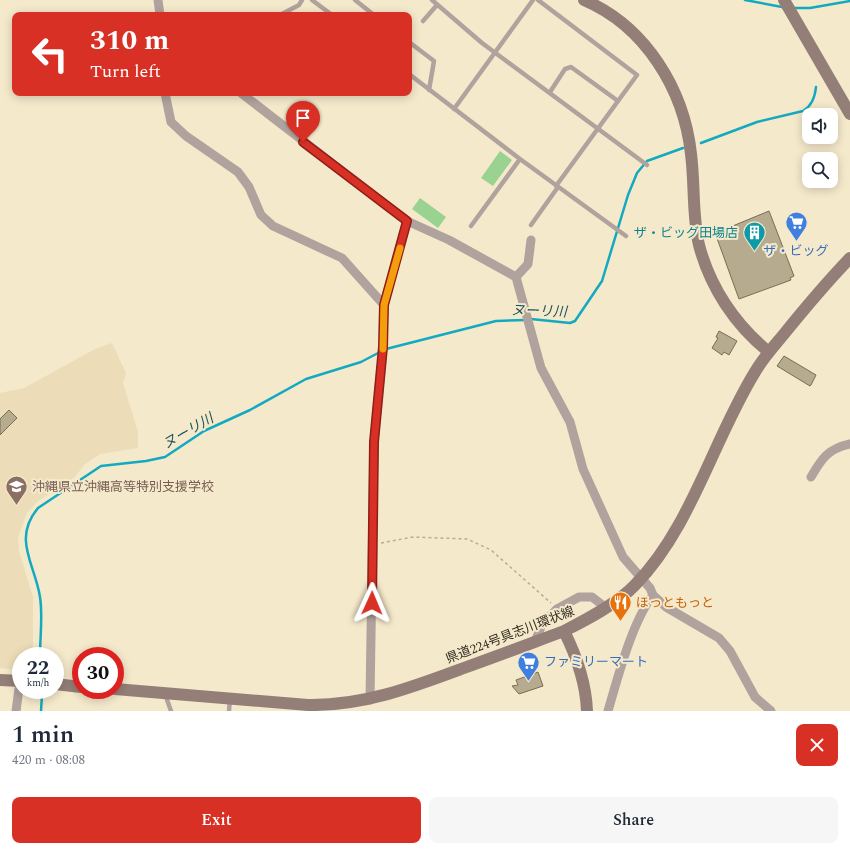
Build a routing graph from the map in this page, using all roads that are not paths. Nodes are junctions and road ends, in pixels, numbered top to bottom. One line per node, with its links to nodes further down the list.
1 (158, 0): 11 (street)
2 (302, 0): 12 (lane)
3 (312, 0): 13 (lane)
4 (355, 0): 14 (lane)
5 (432, 0): 10 (lane)
6 (533, 0): 17 (lane)
7 (538, 0): 23 (lane)
8 (584, 0): 38 (main road)
9 (784, 0): 25 (main road)
10 (437, 5): 15 (lane); 17 (lane)
11 (160, 12)
12 (282, 12)
13 (328, 12)
14 (370, 12)
15 (423, 21)
16 (412, 44): 19 (lane)
17 (497, 52): 20 (lane); 24 (lane)
18 (412, 76): 19 (lane)
19 (429, 90): 24 (lane)
20 (550, 92): 23 (lane); 26 (lane)
21 (166, 96): 37 (street)
22 (245, 96): 30 (street)
23 (618, 101): 26 (lane)
24 (454, 109): 27 (lane)
25 (850, 114)
26 (598, 128): 28 (lane); 29 (lane)
27 (520, 159): 29 (lane); 32 (lane)
28 (647, 165)
29 (557, 187): 31 (lane); 33 (lane)
30 (407, 221): 36 (street); 37 (street)
31 (532, 225)
32 (471, 226)
33 (626, 236)
34 (531, 240): 36 (street)
35 (850, 258): 38 (main road, 県道224号具志川環状線)
36 (516, 277): 41 (street)
37 (384, 305): 52 (street)
38 (769, 352): 41 (main road, 県道224号具志川環状線)
39 (850, 444): 40 (street)
40 (812, 477)
41 (641, 578): 42 (street); 43 (main road, 県道224号具志川環状線)
42 (653, 595): 57 (street); 58 (street)
43 (605, 607): 44 (main road, 県道224号具志川環状線); 45 (street)
44 (564, 631): 45 (main road, 県道224号具志川環状線); 56 (main road)
45 (535, 642): 52 (main road, 県道224号具志川環状線)
46 (0, 680): 47 (main road)
47 (12, 681)
48 (124, 690): 49 (main road, 県道224号具志川環状線)
49 (165, 693): 51 (main road, 県道224号具志川環状線); 54 (lane)
50 (18, 699): 53 (street)
51 (230, 699): 52 (main road, 県道224号具志川環状線); 55 (lane)
52 (370, 700)
53 (16, 711)
54 (171, 711)
55 (229, 711)
56 (587, 711)
57 (608, 711)
58 (770, 711)

